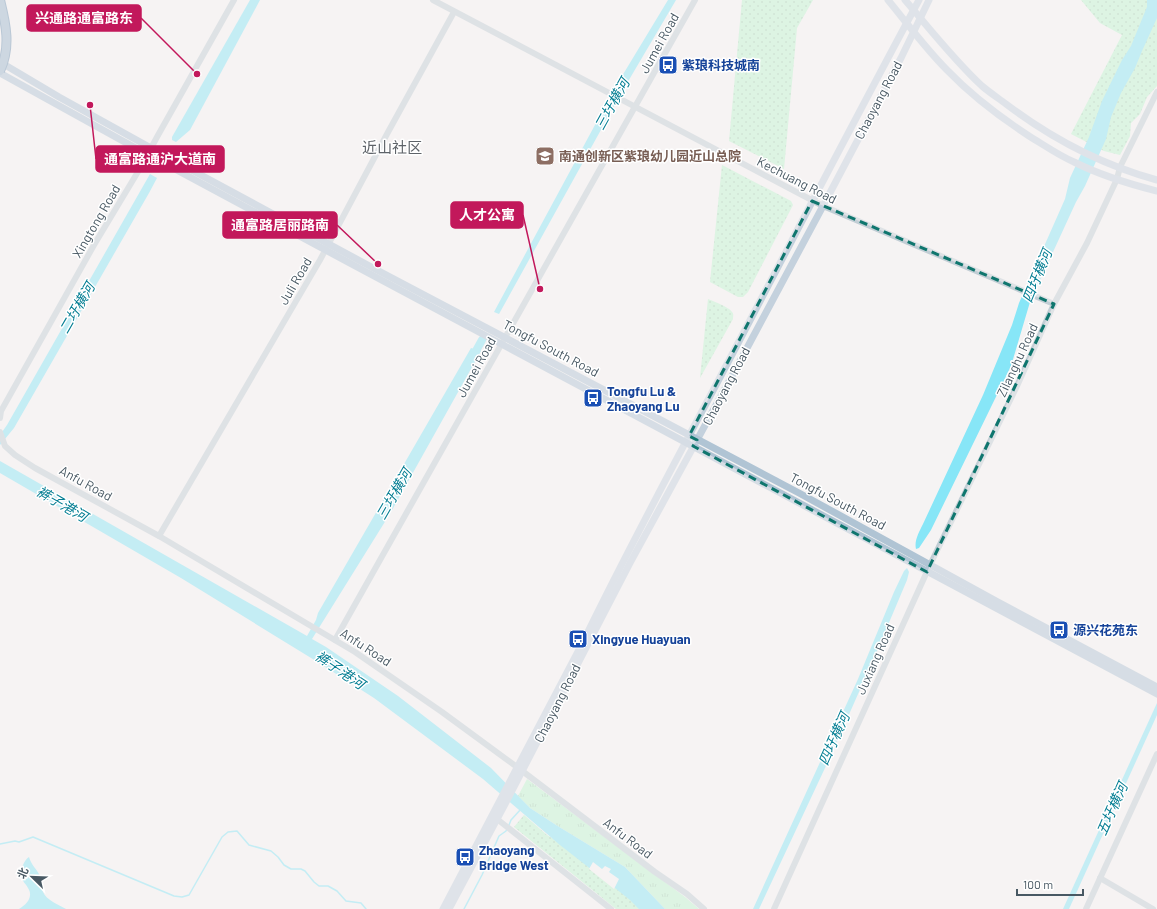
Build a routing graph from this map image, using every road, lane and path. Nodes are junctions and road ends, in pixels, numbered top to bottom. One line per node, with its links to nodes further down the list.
1 (0, 0): 15 (highway, bridge)
2 (234, 0): 18 (street, Xingtong Road)
3 (433, 0): 10 (street, Kechuang Road)
4 (695, 0): 17 (street, Jumei Road)
5 (888, 0): 12 (main road)
6 (905, 0): 9 (main road)
7 (920, 0): 9 (main road, Chaoyang Road)
8 (929, 0): 11 (main road, Chaoyang Road)
9 (914, 10): 11 (main road); 12 (main road, Chaoyang Road)
10 (454, 12): 17 (street, Kechuang Road); 25 (street, Juli Road)
11 (920, 18): 13 (main road, Chaoyang Road); 19 (main road)
12 (907, 23): 13 (main road); 23 (main road, Chaoyang Road)
13 (914, 32): 20 (main road); 24 (main road, Chaoyang Road)
14 (0, 62): 18 (main road, Tongfu South Road)
15 (0, 72): 18 (main road, Tongfu South Road)
16 (1157, 92): 19 (street, Zilanghu Road)
17 (635, 107): 23 (street, Kechuang Road); 27 (street, Jumei Road)
18 (150, 151): 25 (main road, Tongfu South Road); 28 (street, Xingtong Road)
19 (1120, 167): 20 (street, Zilanghu Road); 21 (main road)
20 (1117, 179): 22 (main road); 26 (street, Zilanghu Road)
21 (1157, 180)
22 (1157, 191)
23 (812, 201): 24 (street, Kechuang Road); 31 (main road, Chaoyang Road)
24 (822, 206): 26 (street, Kechuang Road); 32 (main road, Chaoyang Road)
25 (326, 246): 27 (main road, Tongfu South Road); 33 (street, Juli Road)
26 (1054, 304): 34 (street, Zilanghu Road)
27 (504, 341): 31 (main road, Tongfu South Road); 36 (street, Jumei Road)
28 (1, 411): 29 (street)
29 (0, 418)
30 (0, 432): 33 (street, Anfu Road)
31 (687, 439): 32 (main road, Tongfu South Road); 40 (main road, Chaoyang Road)
32 (695, 443): 34 (main road, Tongfu South Road); 35 (main road, Tongfu South Road); 40 (main road, Chaoyang Road)
33 (159, 536): 36 (street, Anfu Road)
34 (930, 565): 35 (street, Zilanghu Road); 37 (main road, Tongfu South Road)
35 (927, 572): 38 (main road, Tongfu South Road); 48 (street, Juxiang Road)
36 (335, 640): 40 (street, Anfu Road)
37 (1157, 687)
38 (1157, 694)
39 (1157, 754): 43 (street)
40 (520, 769): 41 (main road); 47 (street, Anfu Road)
41 (502, 802): 42 (main road); 44 (main road)
42 (497, 819): 45 (main road); 46 (street)
43 (1100, 878): 49 (street); 50 (street)
44 (443, 909)
45 (449, 909)
46 (612, 909)
47 (704, 909)
48 (774, 909)
49 (1086, 909)
50 (1153, 909)

